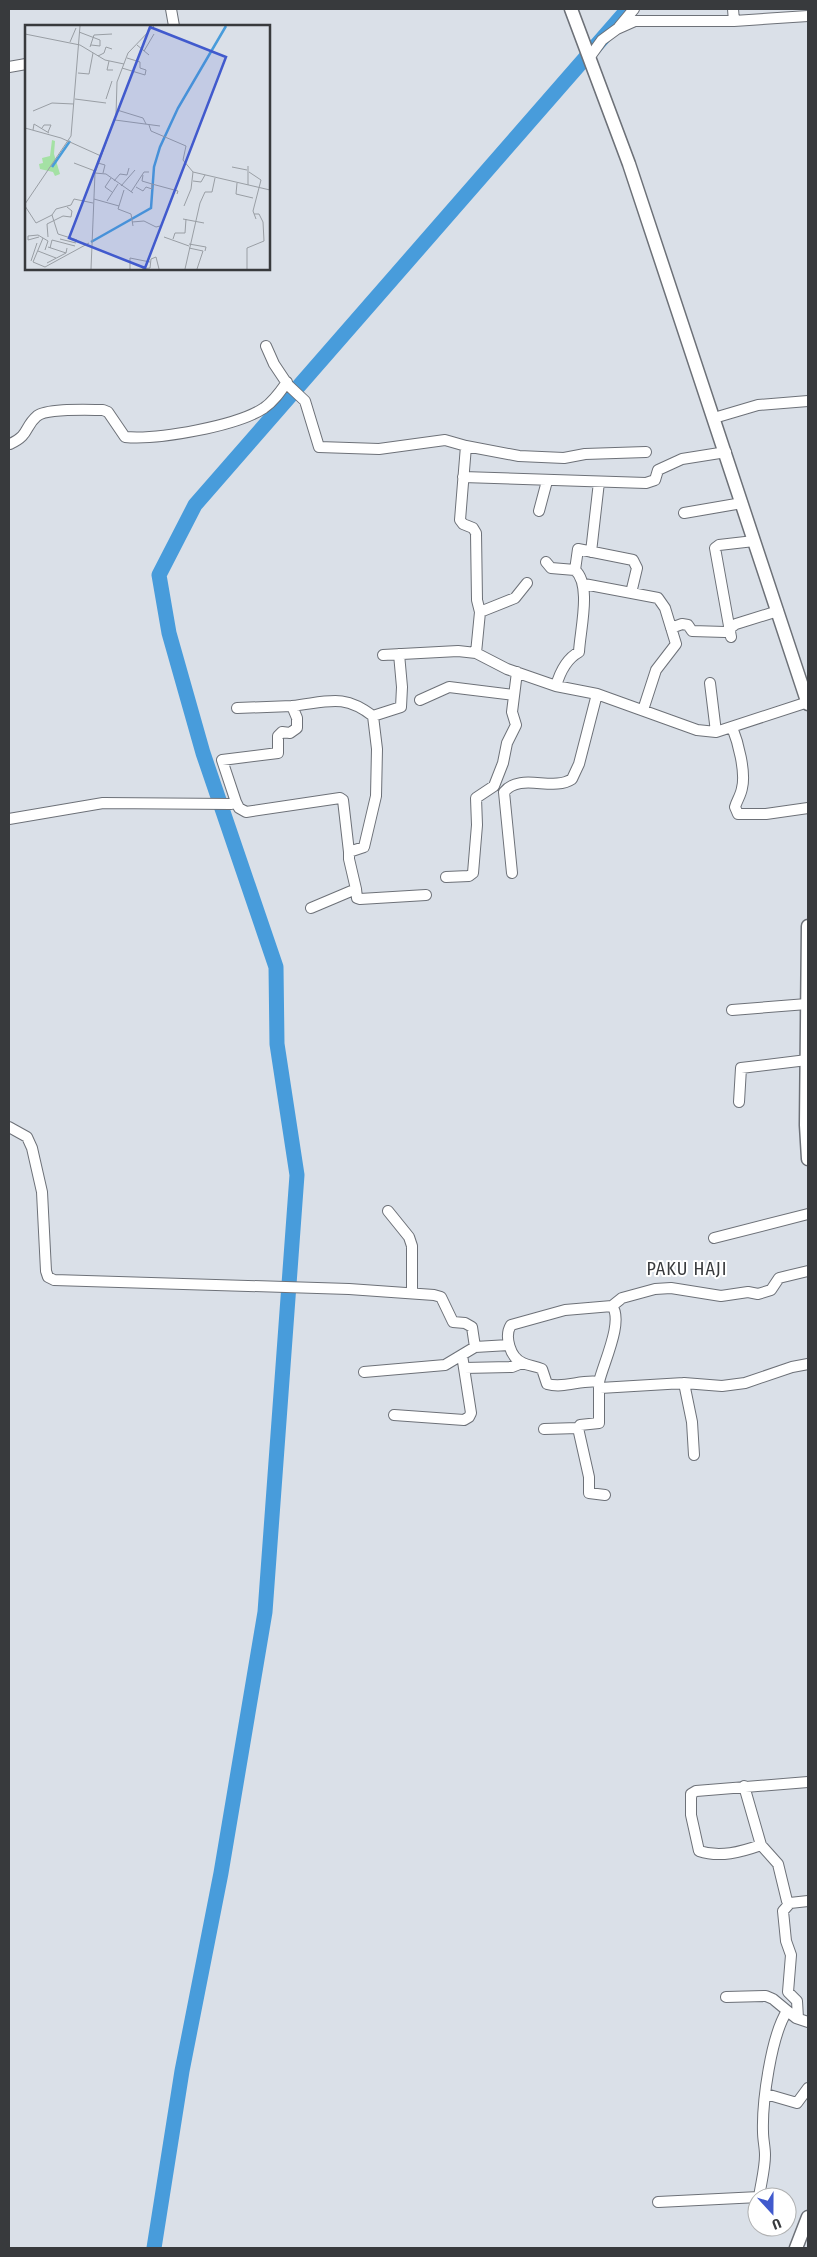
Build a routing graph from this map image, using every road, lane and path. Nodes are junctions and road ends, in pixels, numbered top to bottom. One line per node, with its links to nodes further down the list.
1 (171, 9): 8 (street)
2 (571, 9): 10 (street)
3 (634, 9): 9 (street)
4 (734, 9): 5 (street); 7 (street)
5 (740, 9)
6 (808, 16): 7 (street)
7 (734, 21): 9 (street)
8 (174, 25)
9 (617, 29): 10 (street)
10 (589, 58): 16 (street)
11 (25, 64): 12 (street)
12 (9, 67)
13 (266, 346): 14 (street)
14 (288, 383): 17 (street); 18 (street)
15 (808, 401): 16 (street)
16 (714, 418): 20 (street)
17 (10, 444)
18 (466, 446): 19 (street); 21 (street)
19 (646, 452)
20 (726, 452): 23 (street); 24 (street)
21 (463, 477): 22 (street); 35 (street)
22 (547, 481): 23 (street); 25 (street)
23 (599, 482): 28 (street)
24 (742, 503): 26 (street); 27 (street)
25 (539, 511)
26 (684, 513)
27 (754, 541): 34 (street); 37 (street)
28 (591, 552): 30 (street); 33 (street)
29 (546, 562): 30 (street)
30 (575, 570): 32 (street)
31 (527, 583): 35 (street)
32 (584, 584): 33 (street); 43 (street)
33 (631, 594): 36 (street)
34 (778, 611): 37 (street); 47 (street)
35 (480, 612): 38 (street)
36 (671, 628): 37 (street); 50 (street)
37 (730, 633)
38 (476, 652): 39 (street); 41 (street)
39 (398, 654): 40 (street); 51 (street)
40 (383, 655)
41 (517, 672): 43 (street); 45 (street)
42 (710, 683): 53 (street)
43 (556, 686): 44 (street)
44 (597, 694): 50 (street); 55 (street)
45 (514, 695): 46 (street); 54 (street)
46 (420, 700)
47 (808, 703): 52 (street)
48 (292, 706): 49 (street); 51 (street); 56 (street)
49 (237, 708)
50 (643, 710): 53 (street)
51 (374, 716): 59 (street)
52 (732, 727): 53 (street); 57 (street)
53 (716, 732)
54 (494, 786): 55 (street); 61 (street)
55 (509, 787): 60 (street)
56 (233, 803): 58 (street); 59 (street)
57 (808, 808)
58 (9, 819)
59 (349, 852): 62 (street)
60 (512, 873)
61 (446, 877)
62 (356, 889): 63 (street); 64 (street)
63 (426, 895)
64 (311, 908)
65 (808, 926): 66 (street)
66 (807, 1004): 67 (street); 68 (street)
67 (732, 1010)
68 (807, 1060): 69 (street); 71 (street)
69 (739, 1102)
70 (9, 1127): 76 (street)
71 (808, 1159)
72 (388, 1212): 76 (street)
73 (808, 1214): 74 (street)
74 (714, 1238)
75 (808, 1271): 77 (street)
76 (412, 1293): 79 (street)
77 (612, 1306): 78 (street); 86 (street)
78 (509, 1345): 79 (street); 81 (street)
79 (474, 1347): 80 (street)
80 (462, 1355): 83 (street); 84 (street)
81 (522, 1363): 83 (street); 86 (street)
82 (808, 1364): 85 (street)
83 (464, 1368): 87 (street)
84 (364, 1372)
85 (684, 1383): 86 (street); 90 (street)
86 (600, 1385): 88 (street)
87 (394, 1415)
88 (578, 1428): 89 (street); 91 (street)
89 (544, 1429)
90 (694, 1455)
91 (605, 1495)
92 (808, 1782): 93 (street)
93 (744, 1786): 94 (street); 94 (street)
94 (761, 1845): 96 (street)
95 (808, 1901): 96 (street)
96 (790, 1903): 99 (street)
97 (726, 1996): 98 (street)
98 (787, 2011): 99 (street); 102 (street)
99 (798, 2018): 100 (street)
100 (808, 2022)
101 (808, 2088): 102 (street)
102 (766, 2094): 103 (street)
103 (760, 2187)
104 (747, 2198): 105 (street)
105 (658, 2202)
106 (808, 2217): 107 (street)
107 (796, 2248)

